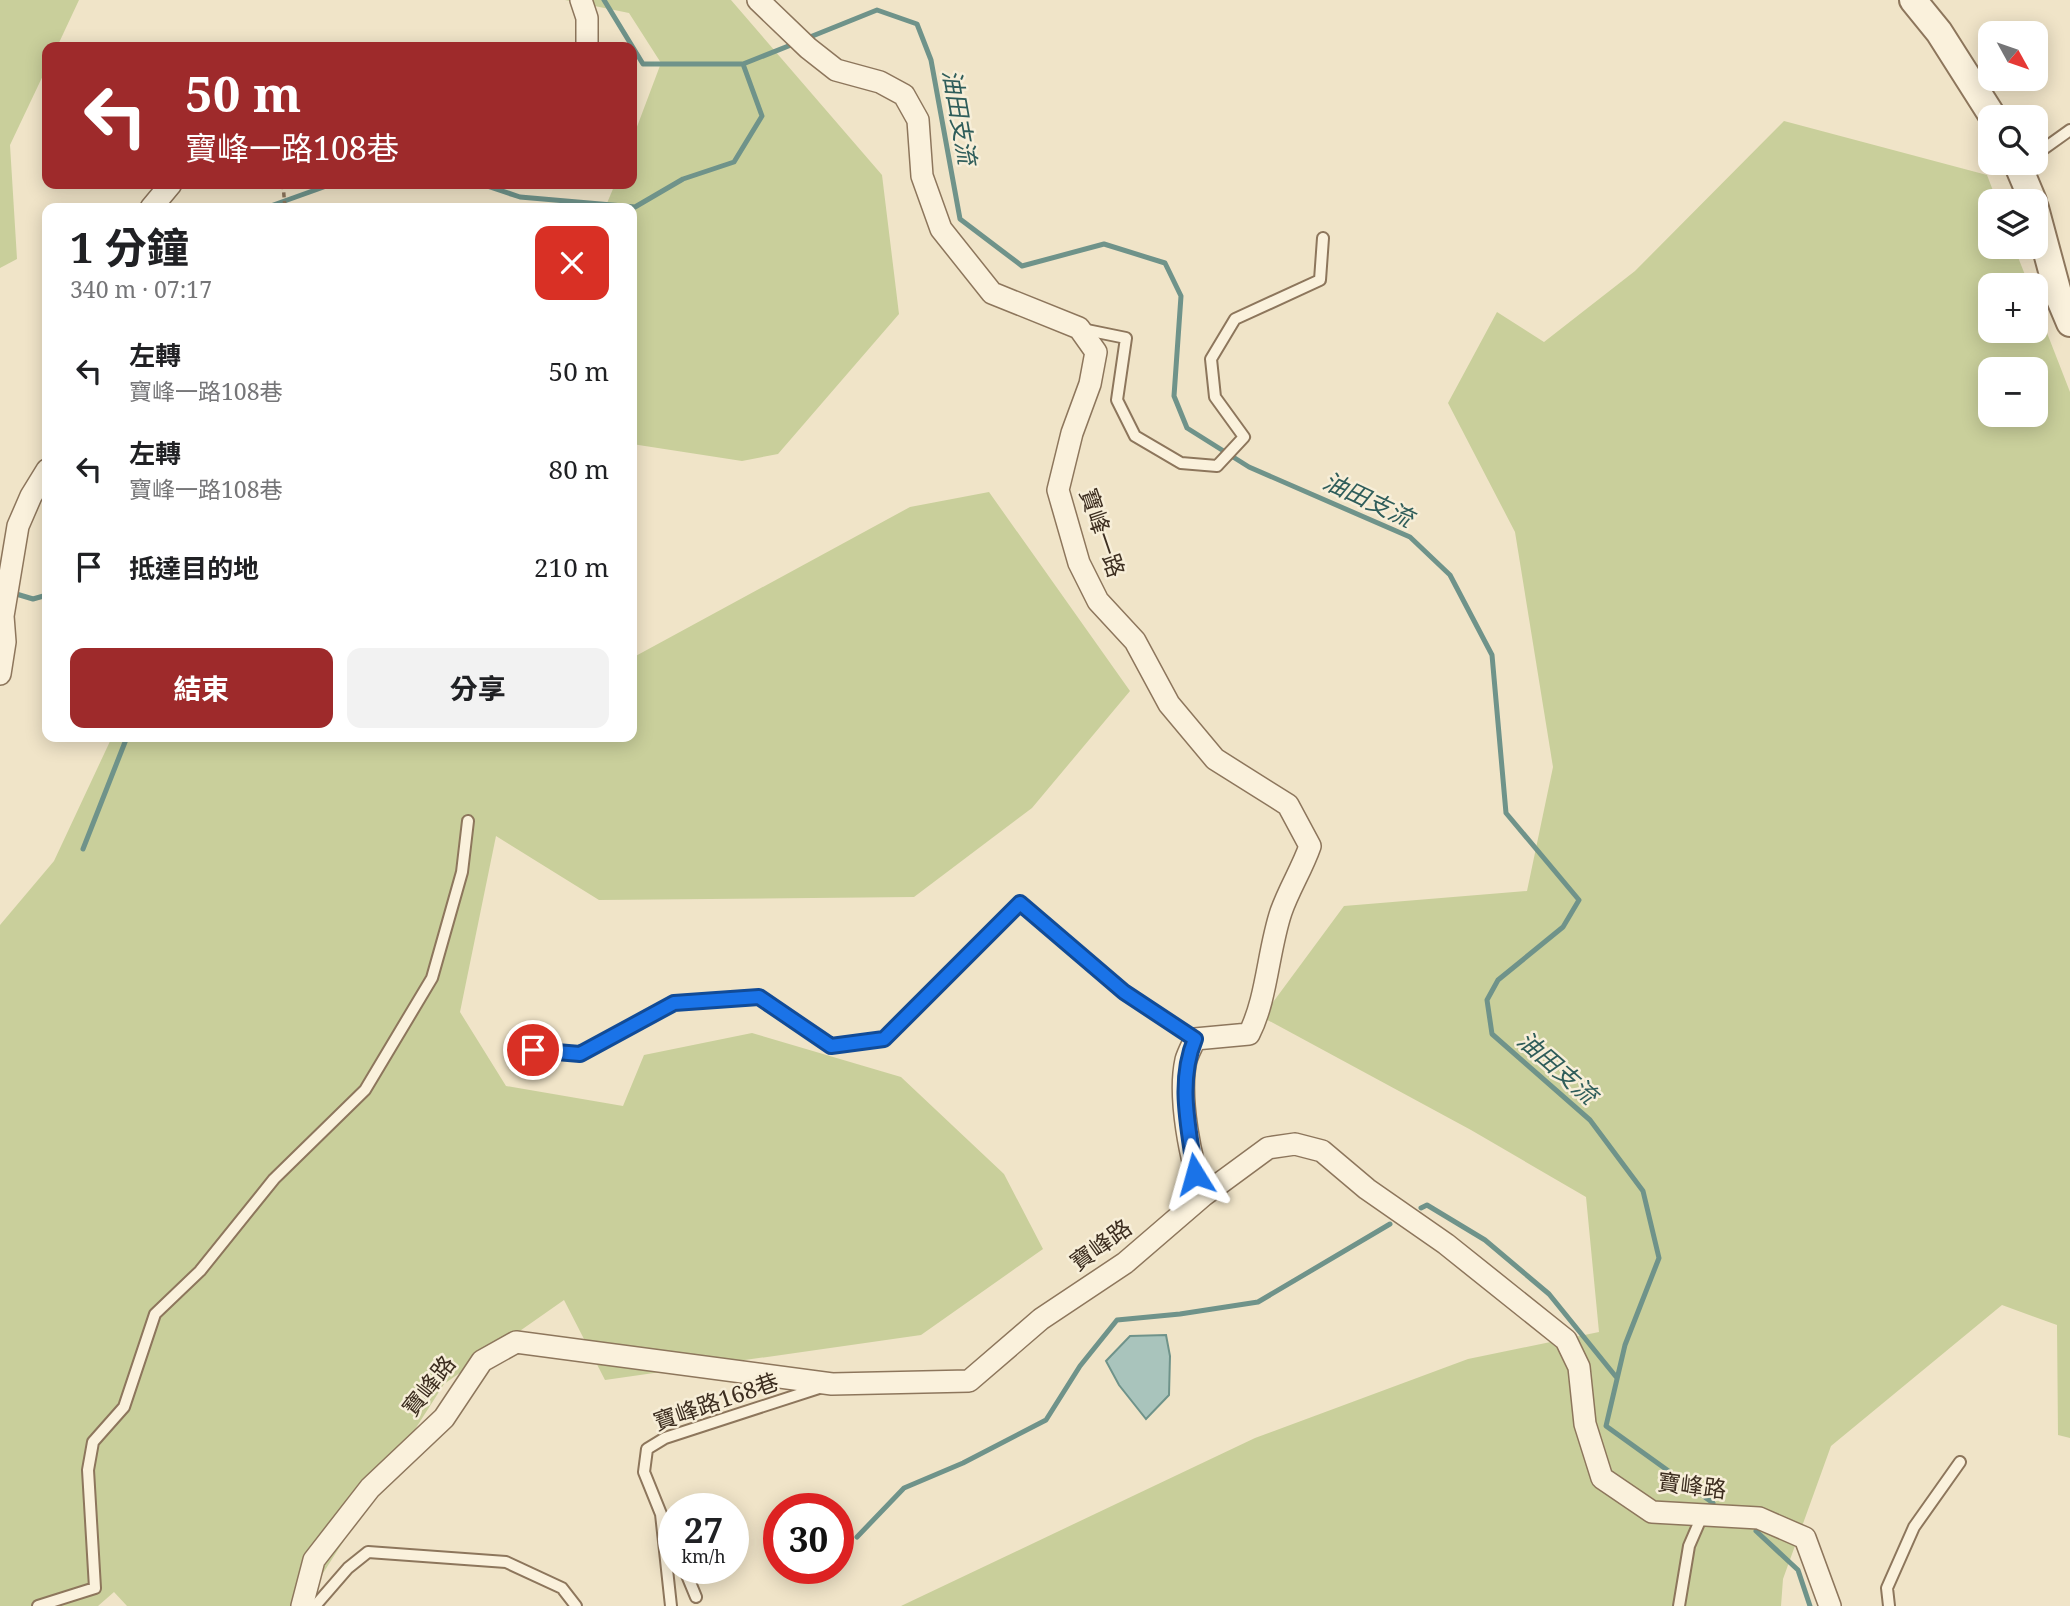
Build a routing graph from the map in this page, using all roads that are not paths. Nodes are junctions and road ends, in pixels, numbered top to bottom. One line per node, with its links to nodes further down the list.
1 (581, 0): 4 (street)
2 (758, 0): 13 (street)
3 (1913, 0): 5 (street)
4 (587, 42)
5 (1985, 105)
6 (2070, 130): 7 (lane)
7 (2048, 145)
8 (167, 189): 9 (street)
9 (155, 203)
10 (1323, 238): 13 (lane)
11 (2048, 256): 12 (street)
12 (2070, 323)
13 (1079, 328): 17 (street, 寶峰一路)
14 (42, 478): 15 (street)
15 (0, 674)
16 (468, 821): 27 (lane)
17 (1195, 1039): 18 (lane); 19 (street)
18 (533, 1050)
19 (1205, 1195): 20 (street, 寶峰路); 23 (street, 寶峰路)
20 (832, 1384): 22 (lane, 寶峰路168巷); 28 (street, 寶峰路)
21 (1961, 1462): 34 (lane)
22 (658, 1507)
23 (1702, 1516): 32 (lane); 33 (street, 寶峰路)
24 (669, 1584): 31 (lane, 寶峰路168巷)
25 (691, 1584): 26 (lane)
26 (696, 1597)
27 (38, 1606)
28 (302, 1606)
29 (315, 1606): 30 (lane)
30 (576, 1606)
31 (671, 1606)
32 (1679, 1606)
33 (1830, 1606)
34 (1889, 1606)

